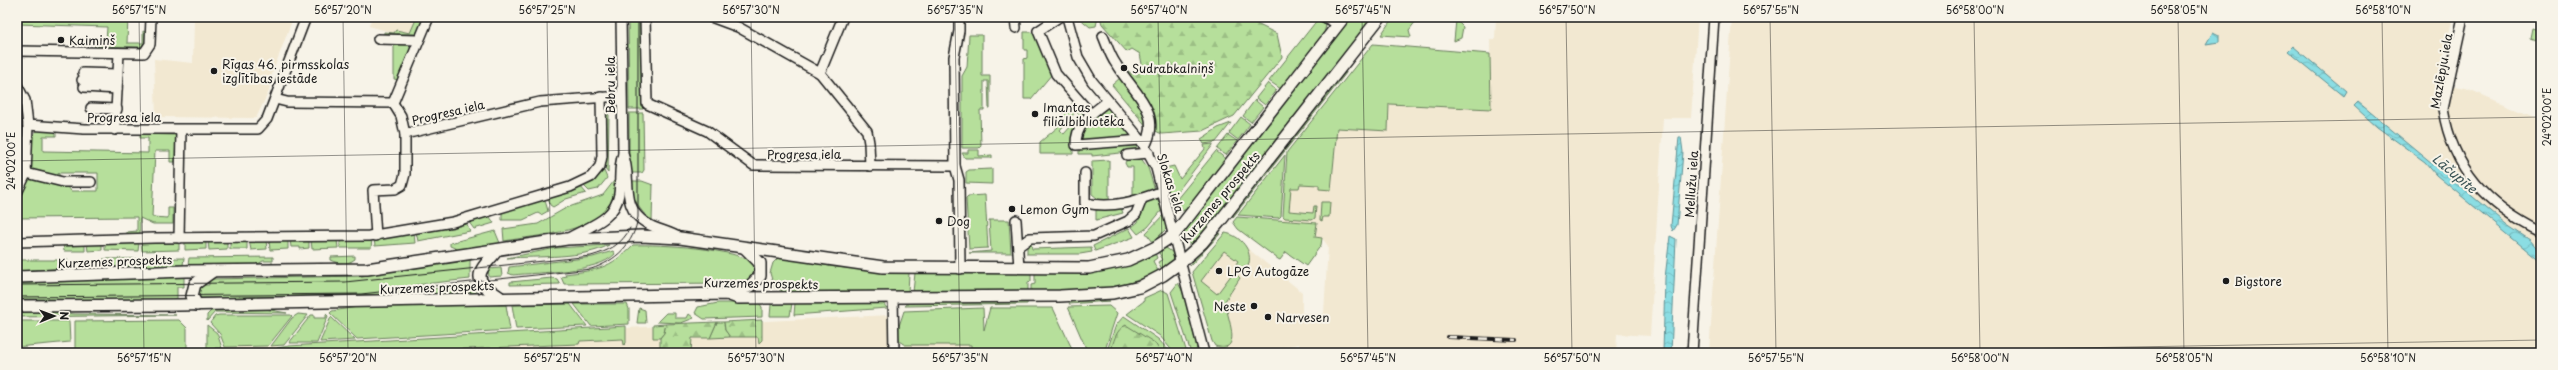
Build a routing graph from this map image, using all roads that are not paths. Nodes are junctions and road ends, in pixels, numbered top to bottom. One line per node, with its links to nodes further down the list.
1 (151, 17): 22 (street)
2 (306, 17): 29 (street)
3 (429, 17): 20 (street)
4 (621, 17): 27 (street, Bebru iela)
5 (645, 17): 42 (street, Progresa iela)
6 (711, 17): 23 (street)
7 (842, 17): 23 (street)
8 (959, 17): 43 (street)
9 (1015, 17): 17 (street)
10 (1059, 17): 34 (street)
11 (1067, 17): 30 (street, Slokas iela)
12 (1324, 17): 16 (street)
13 (1380, 17): 61 (main road, Kurzemes prospekts)
14 (1714, 17): 73 (street, Mellužu iela)
15 (2463, 17): 51 (street, Mazlēpju iela)
16 (1341, 21): 52 (main road, Kurzemes prospekts)
17 (1016, 28)
18 (1103, 36): 39 (street)
19 (378, 39): 20 (street)
20 (418, 40): 31 (street)
21 (17, 52): 22 (street)
22 (118, 53): 25 (street)
23 (820, 73): 42 (street)
24 (83, 80): 25 (street)
25 (118, 81): 33 (street)
26 (17, 85): 35 (street)
27 (621, 96): 28 (street, Progresa iela); 40 (street, Bebru iela)
28 (601, 97): 38 (street, Progresa iela); 53 (street)
29 (275, 99): 31 (street); 37 (street, Progresa iela)
30 (1108, 101): 34 (street); 39 (street, Slokas iela)
31 (393, 103): 38 (street, Progresa iela)
32 (92, 108): 33 (street)
33 (117, 109): 36 (street)
34 (1091, 114): 39 (street)
35 (28, 125): 36 (street, Progresa iela); 44 (street)
36 (115, 130): 37 (street, Progresa iela)
37 (181, 130): 54 (street)
38 (405, 134): 53 (street)
39 (1145, 146): 41 (street); 47 (street, Slokas iela)
40 (623, 154): 55 (street, Bebru iela); 56 (street, Bebru iela)
41 (1127, 155)
42 (870, 166): 43 (street, Progresa iela)
43 (955, 166): 63 (street)
44 (26, 173): 46 (street); 48 (street)
45 (1084, 173): 49 (street)
46 (91, 182)
47 (1163, 191): 49 (street); 52 (street, Slokas iela)
48 (17, 193)
49 (1142, 199): 58 (street)
50 (1016, 220): 58 (street)
51 (2541, 232)
52 (1174, 234): 61 (street, Slokas iela); 62 (main road, Kurzemes prospekts)
53 (376, 236): 54 (street)
54 (179, 238): 57 (street)
55 (567, 238): 56 (main road, Kurzemes prospekts); 60 (main road, Kurzemes prospekts)
56 (680, 238): 59 (main road, Kurzemes prospekts)
57 (17, 242)
58 (1019, 246): 62 (street)
59 (745, 248): 63 (main road, Kurzemes prospekts); 66 (main road)
60 (497, 250): 64 (main road, Kurzemes prospekts); 68 (main road)
61 (1181, 262): 67 (main road, Kurzemes prospekts); 72 (street, Slokas iela)
62 (1019, 268): 63 (main road, Kurzemes prospekts)
63 (960, 269)
64 (213, 271): 65 (main road, Kurzemes prospekts); 69 (main road)
65 (17, 277)
66 (726, 294): 67 (main road, Kurzemes prospekts); 68 (main road, Kurzemes prospekts)
67 (893, 297): 71 (street)
68 (501, 298): 69 (main road, Kurzemes prospekts)
69 (197, 305): 70 (main road, Kurzemes prospekts)
70 (17, 306)
71 (894, 353)
72 (1204, 353)
73 (1692, 353)

